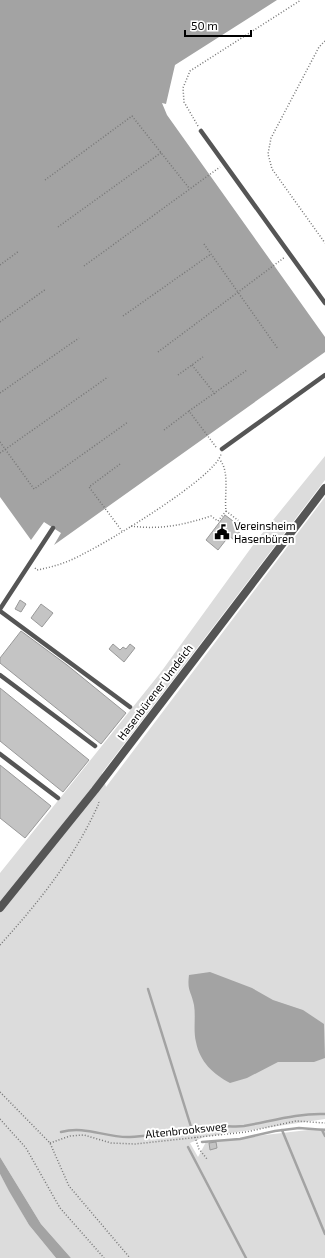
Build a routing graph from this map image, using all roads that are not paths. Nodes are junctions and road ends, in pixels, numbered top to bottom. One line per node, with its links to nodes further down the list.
1 (201, 131): 2 (lane)
2 (325, 303)
3 (325, 375): 4 (lane)
4 (219, 448)
5 (325, 488): 13 (street, Hasenbürener Umdeich)
6 (53, 528): 7 (lane)
7 (0, 610): 9 (lane)
8 (0, 675): 10 (lane)
9 (130, 707)
10 (95, 746)
11 (0, 754): 12 (lane)
12 (58, 798)
13 (0, 908)

